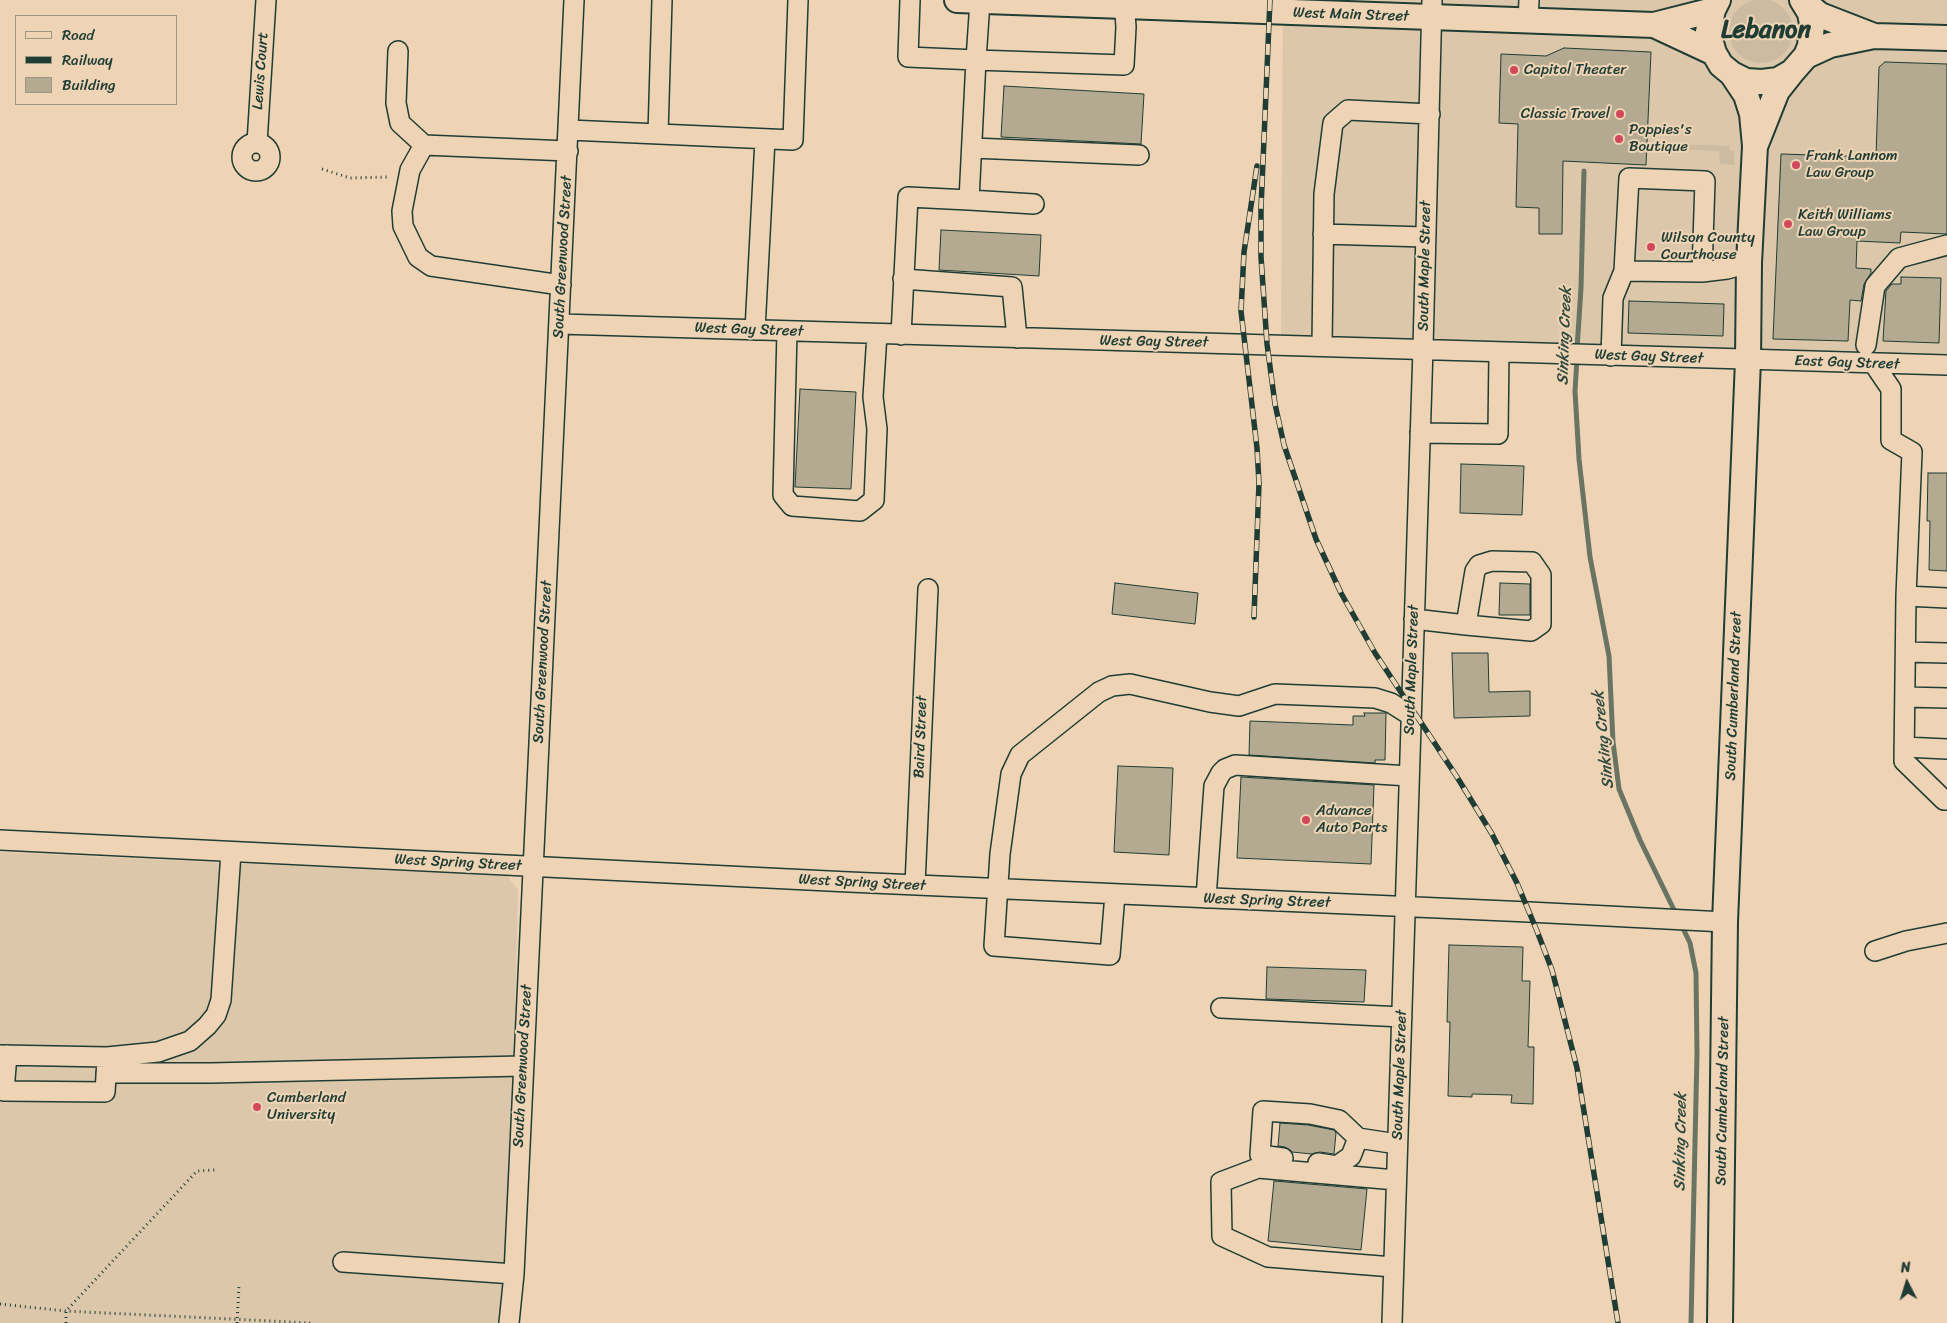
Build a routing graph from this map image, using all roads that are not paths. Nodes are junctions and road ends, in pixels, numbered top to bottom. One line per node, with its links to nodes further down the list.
1 (266, 0): 27 (street, Lewis Court)
2 (574, 0): 24 (street, South Greenwood Street)
3 (662, 0): 25 (street)
4 (798, 0): 26 (street)
5 (910, 0): 20 (street)
6 (968, 1): 8 (main road, West Main Street); 20 (street)
7 (1804, 2): 16 (main road); 21 (main road)
8 (1097, 3): 9 (main road, West Main Street)
9 (1124, 4): 10 (main road, West Main Street); 20 (street)
10 (1215, 5): 12 (main road, West Main Street)
11 (1716, 5): 15 (main road, West Main Street); 19 (main road)
12 (1364, 8): 13 (main road, West Main Street)
13 (1431, 9): 14 (main road, West Main Street); 23 (street, South Maple Street)
14 (1528, 10): 15 (main road, West Main Street)
15 (1654, 26): 19 (main road, West Main Street)
16 (1874, 36): 17 (main road); 21 (main road)
17 (1947, 38)
18 (398, 52): 28 (street)
19 (1714, 53): 22 (main road, South Cumberland Street)
20 (976, 60): 30 (street)
21 (1799, 64): 22 (main road); 29 (main road)
22 (1732, 74): 29 (main road, South Cumberland Street)
23 (1430, 114): 35 (street); 36 (street, South Maple Street)
24 (569, 130): 25 (street); 31 (street, South Greenwood Street)
25 (658, 134): 26 (street)
26 (765, 139): 44 (street)
27 (257, 142)
28 (424, 146): 31 (street); 42 (street)
29 (1755, 146): 38 (main road, South Cumberland Street)
30 (972, 148): 32 (street); 33 (street)
31 (568, 151): 42 (street, South Greenwood Street)
32 (1139, 155)
33 (968, 200): 34 (street); 41 (street)
34 (1034, 204)
35 (1323, 234): 36 (street); 50 (street)
36 (1425, 237): 51 (street, South Maple Street)
37 (1947, 245): 49 (street)
38 (1749, 263): 40 (street); 54 (main road, South Cumberland Street)
39 (1624, 271): 40 (street); 40 (street); 53 (street)
40 (1702, 272)
41 (903, 279): 47 (street); 48 (street)
42 (561, 285): 43 (street, South Greenwood Street)
43 (560, 324): 44 (street, West Gay Street); 74 (street, South Greenwood Street)
44 (755, 330): 45 (street, West Gay Street)
45 (787, 331): 46 (street, West Gay Street); 46 (street)
46 (877, 334): 47 (street, West Gay Street)
47 (901, 335): 48 (street, West Gay Street)
48 (1017, 338): 50 (street, West Gay Street)
49 (1866, 345)
50 (1322, 346): 51 (street, West Gay Street)
51 (1423, 348): 52 (street, West Gay Street); 57 (street, South Maple Street)
52 (1499, 352): 53 (street, West Gay Street); 57 (street)
53 (1611, 356): 54 (street, West Gay Street)
54 (1748, 360): 55 (street, East Gay Street); 80 (main road, South Cumberland Street)
55 (1874, 364): 56 (street, East Gay Street); 59 (street)
56 (1947, 365)
57 (1420, 432): 61 (street, South Maple Street)
58 (928, 589): 75 (street, Baird Street)
59 (1906, 596): 60 (street); 63 (street)
60 (1947, 598)
61 (1414, 619): 62 (street); 67 (street, South Maple Street)
62 (1466, 626): 62 (street)
63 (1906, 652): 64 (street); 65 (street)
64 (1947, 654)
65 (1905, 697): 66 (street); 68 (street)
66 (1947, 698)
67 (1410, 715): 70 (street, South Maple Street); 76 (street)
68 (1904, 747): 69 (street); 71 (street)
69 (1947, 749)
70 (1409, 776): 78 (street); 79 (street, South Maple Street)
71 (1947, 800)
72 (0, 840): 73 (street, West Spring Street)
73 (231, 852): 74 (street, West Spring Street); 86 (street)
74 (533, 866): 75 (street, West Spring Street); 87 (street, South Greenwood Street)
75 (915, 885): 76 (street, West Spring Street)
76 (996, 889): 77 (street, West Spring Street); 77 (street)
77 (1115, 894): 78 (street, West Spring Street)
78 (1206, 898): 79 (street, West Spring Street)
79 (1406, 907): 80 (street, West Spring Street); 84 (street, South Maple Street)
80 (1725, 922): 96 (main road, South Cumberland Street)
81 (1947, 933): 82 (street)
82 (1875, 951)
83 (1221, 1008): 84 (street)
84 (1402, 1017): 89 (street, South Maple Street)
85 (3, 1055): 86 (street); 86 (street)
86 (107, 1065): 87 (street)
87 (522, 1066): 93 (street, South Greenwood Street)
88 (1358, 1138): 88 (street); 89 (street)
89 (1397, 1144): 90 (street, South Maple Street)
90 (1396, 1180): 92 (street, South Maple Street); 92 (street)
91 (343, 1262): 93 (street)
92 (1392, 1267): 95 (street, South Maple Street)
93 (514, 1274): 94 (street, South Greenwood Street)
94 (509, 1323)
95 (1392, 1323)
96 (1720, 1323)

